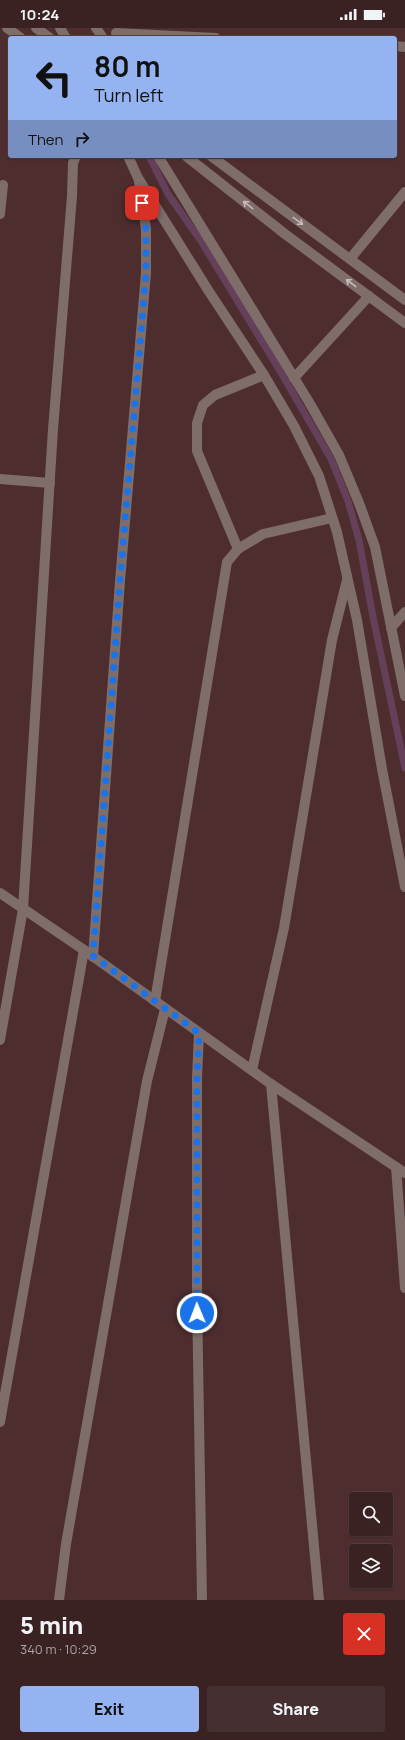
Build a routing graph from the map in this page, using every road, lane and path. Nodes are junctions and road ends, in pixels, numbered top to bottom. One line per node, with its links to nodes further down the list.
1 (3, 28): 4 (street)
2 (7, 28): 6 (street)
3 (36, 28): 7 (street)
4 (0, 33)
5 (116, 33): 8 (street)
6 (19, 36)
7 (47, 36)
8 (176, 36)
9 (75, 158): 25 (street)
10 (129, 158): 14 (street)
11 (159, 158): 23 (street)
12 (189, 158): 19 (street, one-way to 12)
13 (214, 158): 18 (street, one-way to 18)
14 (138, 178): 22 (street); 37 (street)
15 (3, 185): 17 (street)
16 (405, 192): 18 (street)
17 (0, 214)
18 (350, 259): 20 (street)
19 (369, 296): 21 (street); 23 (street)
20 (405, 300)
21 (405, 323)
22 (264, 375): 26 (street); 27 (street)
23 (294, 378): 30 (street)
24 (0, 479): 25 (street)
25 (50, 483): 35 (street)
26 (332, 518): 27 (street); 28 (street)
27 (238, 549): 38 (street)
28 (347, 578): 33 (street); 42 (street)
29 (405, 612): 30 (street)
30 (391, 628): 31 (street)
31 (402, 666): 32 (street)
32 (405, 696)
33 (405, 887)
34 (0, 893): 35 (street)
35 (23, 909): 36 (street); 41 (street)
36 (84, 950): 37 (street); 46 (street)
37 (93, 956): 38 (street)
38 (155, 1001): 39 (street)
39 (165, 1009): 40 (street); 47 (street)
40 (199, 1033): 42 (street); 48 (street)
41 (0, 1040)
42 (252, 1070): 43 (street)
43 (271, 1084): 44 (street); 49 (street)
44 (401, 1170): 45 (street)
45 (405, 1288)
46 (0, 1422)
47 (58, 1600)
48 (202, 1600)
49 (320, 1600)

